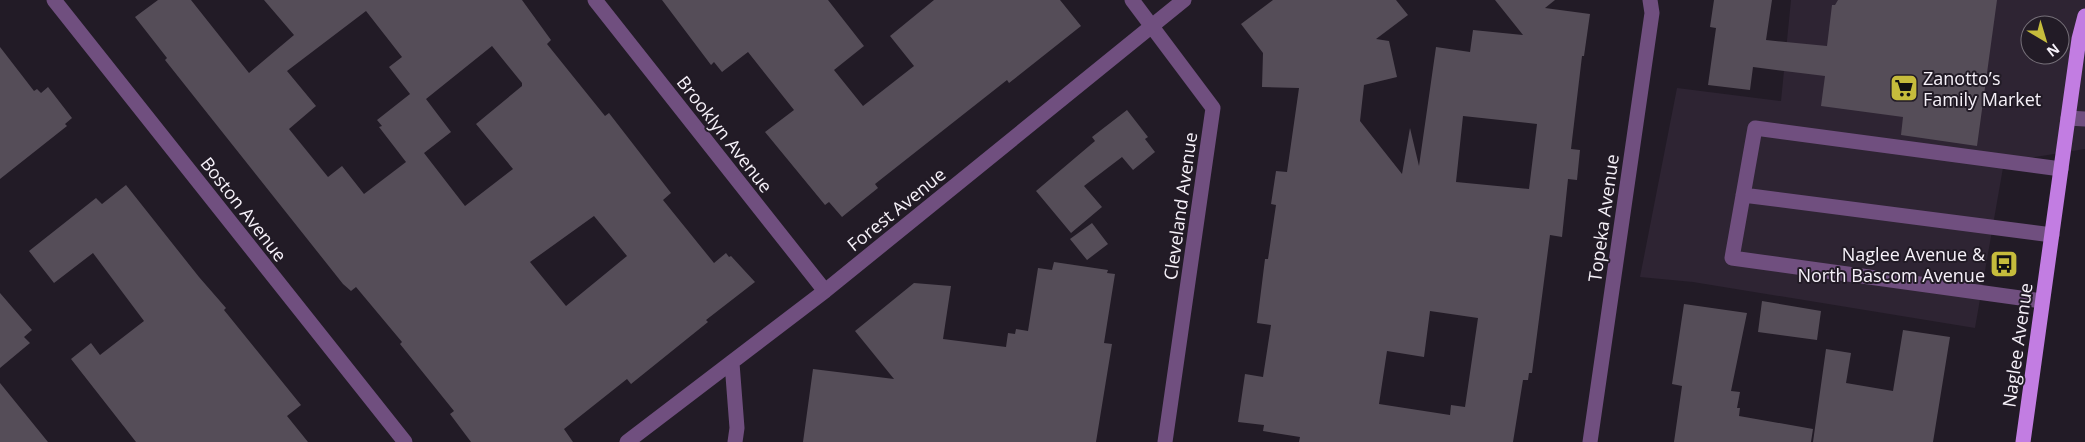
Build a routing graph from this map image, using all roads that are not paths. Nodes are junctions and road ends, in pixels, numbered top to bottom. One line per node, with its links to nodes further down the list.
1 (54, 0): 17 (street, Boston Avenue)
2 (595, 0): 14 (street, Brooklyn Avenue)
3 (1132, 0): 7 (street, Cleveland Avenue)
4 (1184, 0): 7 (street, Forest Avenue)
5 (1650, 0): 21 (street, Topeka Avenue)
6 (2085, 16): 8 (main road, Naglee Avenue)
7 (1152, 25): 14 (street, Forest Avenue); 20 (street, Cleveland Avenue)
8 (2082, 37): 9 (main road, Naglee Avenue)
9 (2068, 118): 10 (street); 11 (main road, Naglee Avenue)
10 (2085, 119)
11 (2061, 169): 12 (street); 13 (main road, Naglee Avenue)
12 (1743, 195): 13 (street); 15 (street)
13 (2052, 235): 15 (main road, Naglee Avenue)
14 (825, 291): 16 (street, Forest Avenue)
15 (2042, 300): 22 (main road, Naglee Avenue)
16 (732, 362): 18 (street, Forest Avenue); 19 (street)
17 (405, 442)
18 (627, 442)
19 (735, 442)
20 (1165, 442)
21 (1590, 442)
22 (2023, 442)

